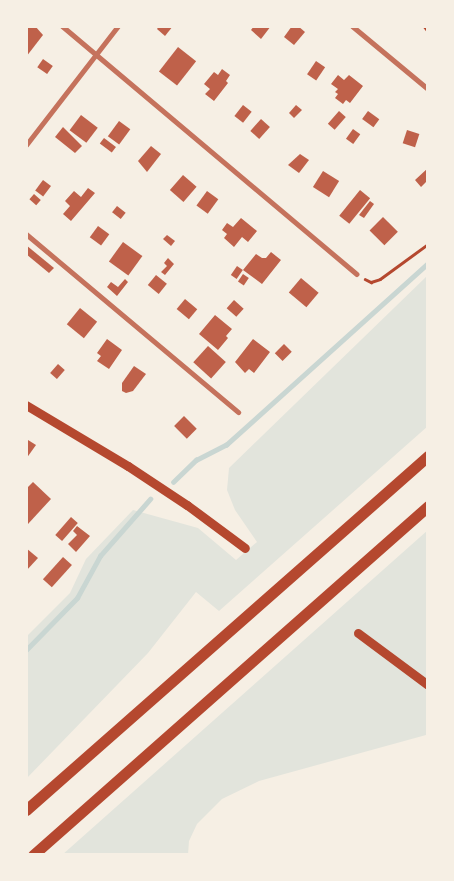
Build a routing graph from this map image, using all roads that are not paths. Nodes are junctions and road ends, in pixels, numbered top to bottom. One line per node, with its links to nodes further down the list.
1 (62, 26): 4 (street)
2 (118, 26): 4 (street)
3 (352, 26): 5 (street)
4 (96, 55): 6 (street); 8 (street)
5 (428, 90)
6 (26, 145)
7 (26, 234): 10 (street)
8 (357, 274)
9 (26, 405): 13 (main road)
10 (238, 412)
11 (428, 456): 16 (highway)
12 (428, 506): 17 (highway)
13 (245, 548)
14 (358, 633): 15 (main road)
15 (428, 684)
16 (26, 810)
17 (33, 855)

